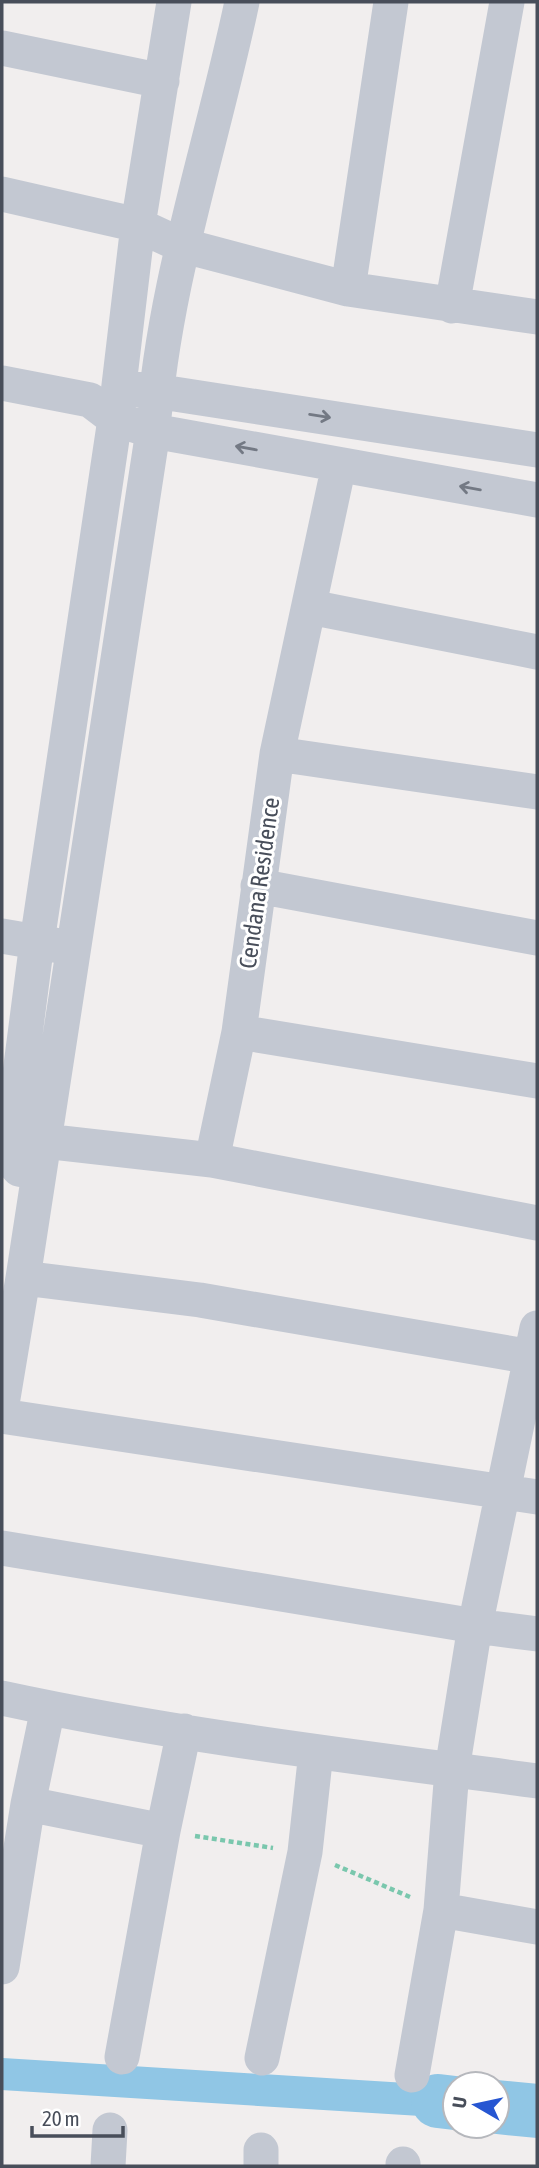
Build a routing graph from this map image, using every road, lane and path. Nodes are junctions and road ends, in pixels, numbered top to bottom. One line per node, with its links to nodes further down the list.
1 (174, 2): 6 (street)
2 (242, 2): 9 (street)
3 (391, 2): 10 (street)
4 (506, 2): 11 (street)
5 (2, 48): 6 (street)
6 (162, 80): 8 (street)
7 (2, 194): 8 (street)
8 (138, 225): 9 (street); 15 (street)
9 (181, 245): 10 (street); 14 (street)
10 (348, 289): 11 (street)
11 (452, 306): 12 (street)
12 (537, 317)
13 (2, 383): 15 (street)
14 (155, 391): 15 (street); 16 (street); 17 (street, one-way to 17)
15 (107, 402): 16 (street); 27 (street)
16 (153, 431): 18 (street, one-way to 16); 28 (street)
17 (537, 450)
18 (339, 465): 19 (street, one-way to 18); 20 (street, Cendana Residence)
19 (537, 500)
20 (310, 607): 21 (street); 22 (street, Cendana Residence)
21 (537, 652)
22 (277, 754): 23 (street); 24 (street, Cendana Residence)
23 (537, 792)
24 (258, 887): 26 (street); 29 (street, Cendana Residence)
25 (2, 936): 27 (street)
26 (537, 938)
27 (37, 942): 28 (street); 31 (street)
28 (74, 949): 31 (street)
29 (239, 1032): 30 (street); 32 (street, Cendana Residence)
30 (537, 1081)
31 (42, 1157): 32 (street); 34 (street)
32 (212, 1160): 33 (street)
33 (537, 1223)
34 (23, 1278): 35 (street); 36 (street)
35 (535, 1348): 38 (street)
36 (2, 1404)
37 (2, 1416): 38 (street)
38 (502, 1492): 39 (street); 41 (street)
39 (537, 1497)
40 (2, 1548): 41 (street)
41 (475, 1626): 42 (street); 47 (street)
42 (537, 1634)
43 (2, 1698): 44 (street)
44 (48, 1708): 45 (street); 49 (street)
45 (184, 1731): 46 (street); 50 (street)
46 (316, 1752): 47 (street); 55 (street)
47 (452, 1770): 48 (street); 51 (street)
48 (537, 1781)
49 (27, 1804): 50 (street); 53 (street)
50 (163, 1831): 54 (street)
51 (442, 1910): 52 (street); 56 (street)
52 (537, 1927)
53 (2, 1967)
54 (122, 2057)
55 (262, 2058)
56 (412, 2075)
57 (110, 2130): 58 (street)
58 (108, 2166)

